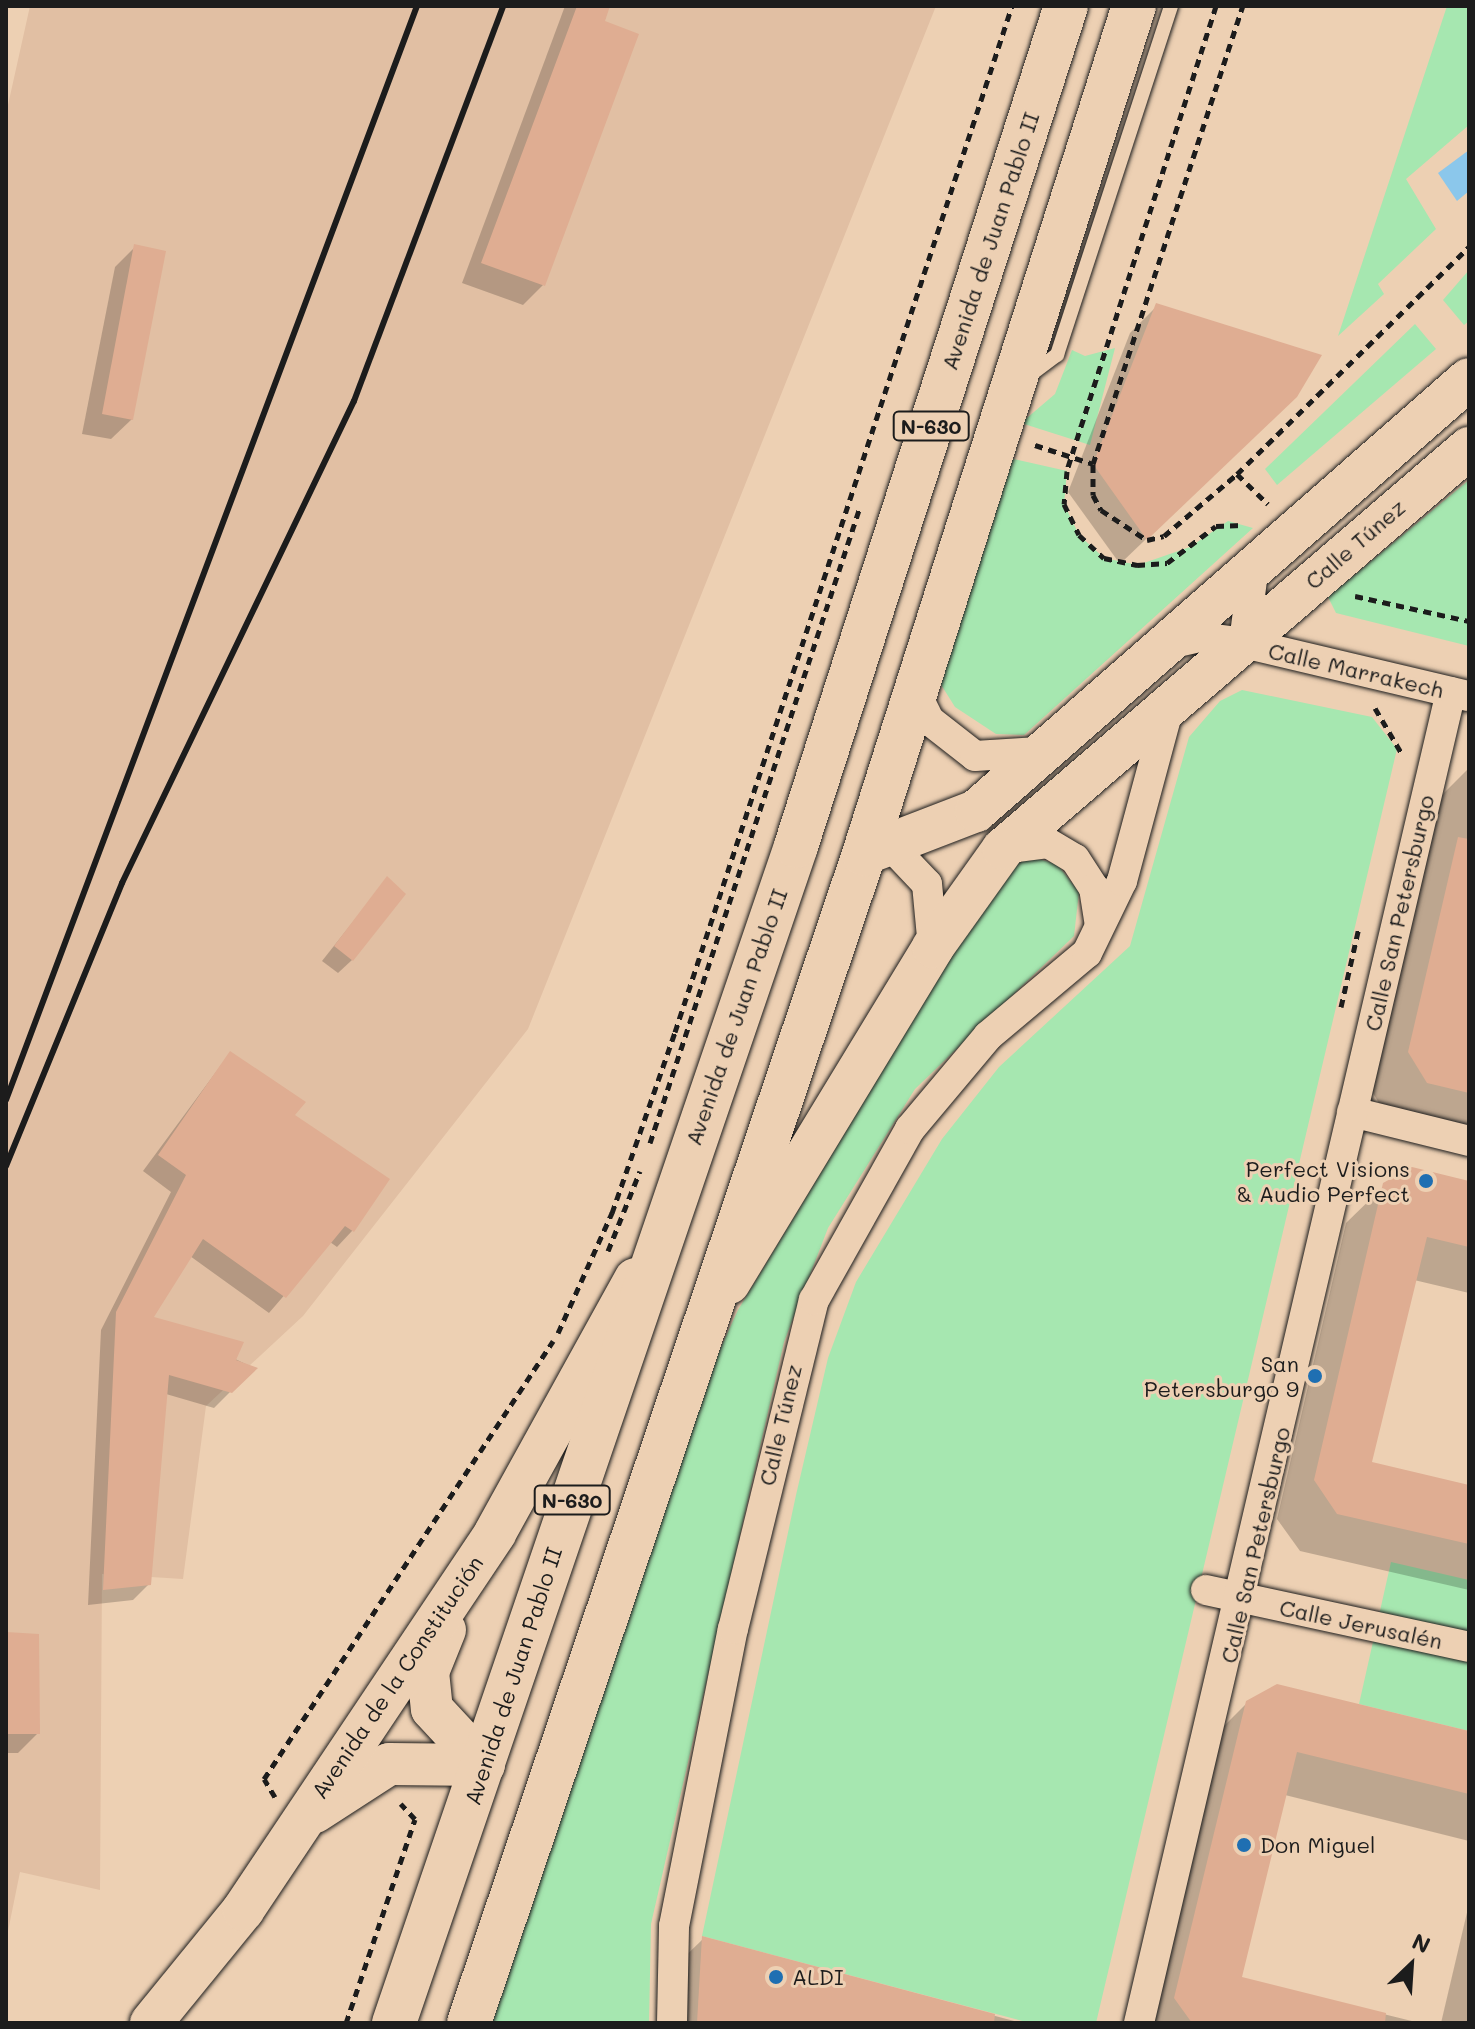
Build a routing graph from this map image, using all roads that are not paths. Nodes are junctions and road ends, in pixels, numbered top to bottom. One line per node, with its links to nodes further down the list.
1 (1066, 6): 14 (highway, Avenida de Juan Pablo II / N-630)
2 (1134, 6): 5 (highway, N-630)
3 (1171, 6): 5 (lane)
4 (1469, 379): 7 (main road)
5 (1011, 385): 10 (highway, N-630)
6 (1469, 448): 8 (main road, Calle Túnez)
7 (1254, 564): 8 (street); 9 (main road)
8 (1244, 643): 9 (street); 11 (street, Calle Marrakech); 12 (main road, Calle Túnez)
9 (1163, 645): 13 (main road)
10 (913, 687): 13 (street); 15 (highway, N-630)
11 (1460, 694): 19 (street, Calle San Petersburgo)
12 (1171, 702): 16 (main road, Calle Túnez); 17 (street, Calle Túnez)
13 (1039, 752): 15 (main road)
14 (796, 846): 15 (highway); 21 (highway, Avenida de Juan Pablo II / N-630)
15 (876, 849): 18 (street); 22 (highway, N-630)
16 (1003, 849): 17 (street); 18 (main road, Calle Túnez)
17 (1100, 924): 33 (street, Calle Túnez)
18 (933, 947): 22 (main road, Calle Túnez)
19 (1352, 1112): 20 (street); 25 (street, Calle San Petersburgo)
20 (1469, 1141)
21 (659, 1236): 23 (main road, Avenida de la Constitución); 28 (highway, Avenida de Juan Pablo II / N-630)
22 (703, 1325): 27 (highway, N-630)
23 (495, 1533): 28 (main road, Avenida de la Constitución); 29 (main road, Avenida de la Constitución)
24 (1206, 1590): 25 (street, Calle Jerusalén)
25 (1244, 1598): 26 (street, Calle Jerusalén); 34 (street, Calle San Petersburgo)
26 (1469, 1647)
27 (559, 1738): 28 (highway); 32 (highway, N-630)
28 (484, 1765): 29 (main road, Avenida de la Constitución); 31 (highway, Avenida de Juan Pablo II / N-630)
29 (300, 1821): 30 (main road, Avenida de la Constitución)
30 (151, 2023)
31 (394, 2023)
32 (469, 2023)
33 (672, 2023)
34 (1139, 2023)

